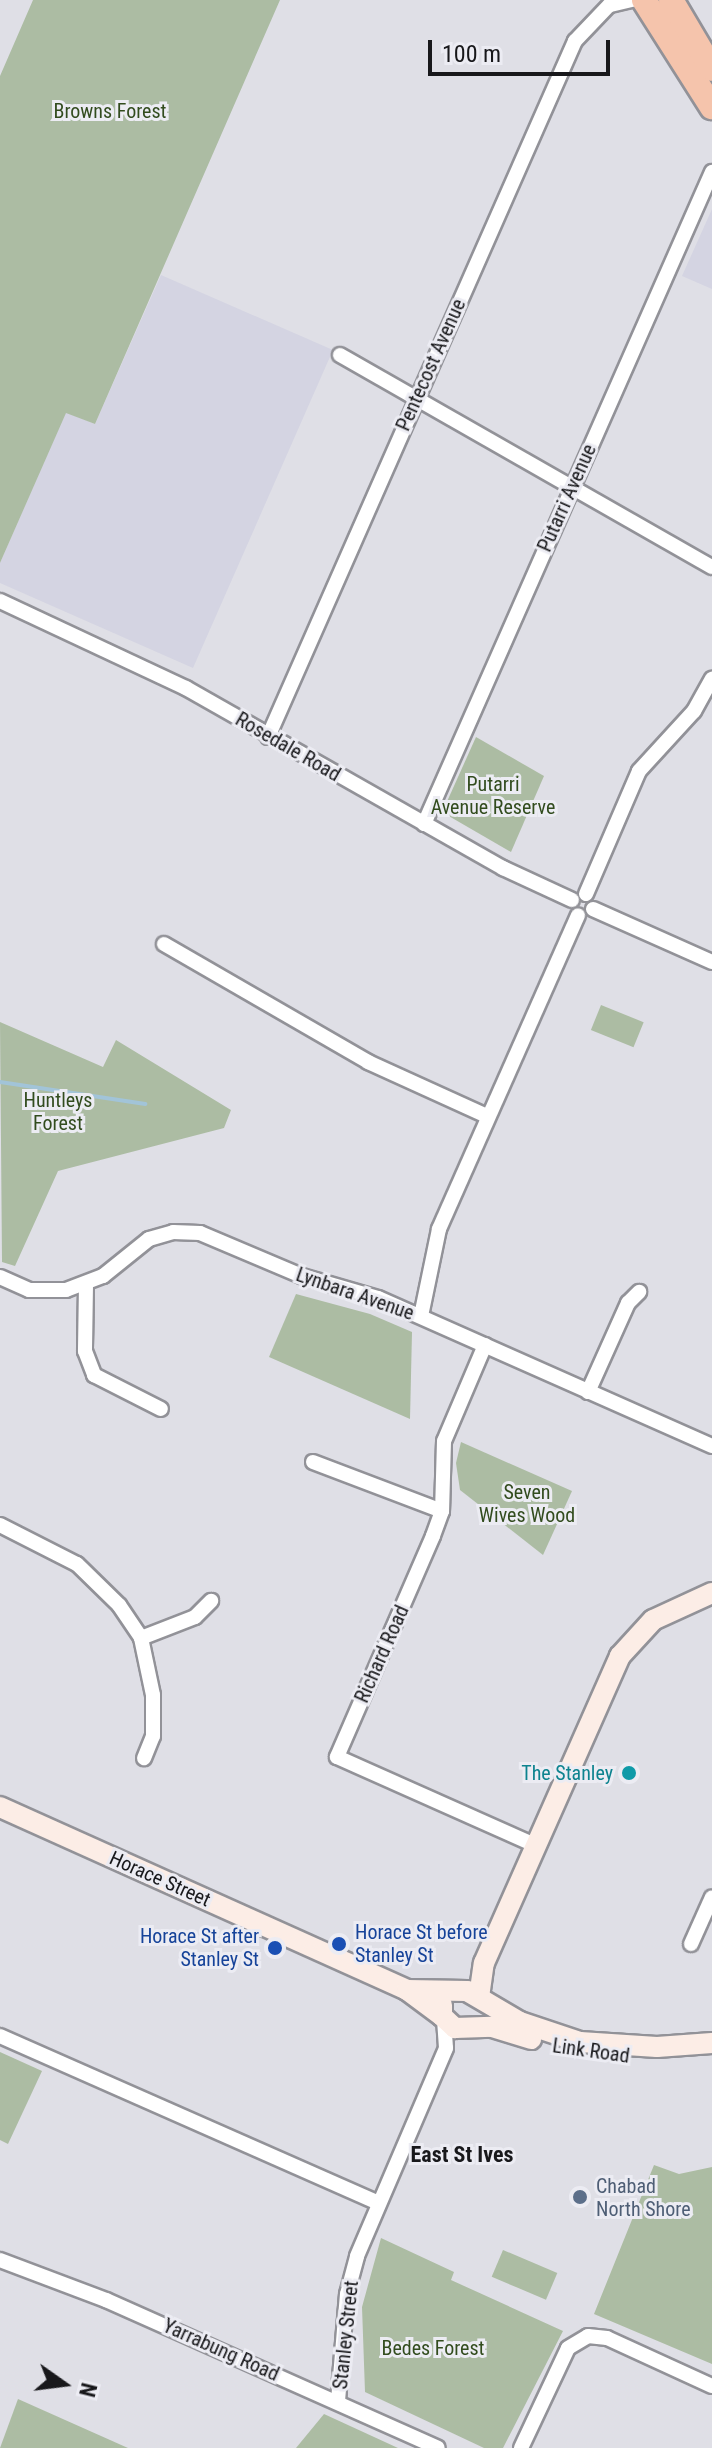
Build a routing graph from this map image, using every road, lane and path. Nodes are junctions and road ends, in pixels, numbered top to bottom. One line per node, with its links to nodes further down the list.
1 (632, 0): 4 (street, Pentecost Avenue)
2 (644, 0): 6 (highway)
3 (671, 0): 5 (highway)
4 (612, 2): 9 (street, Pentecost Avenue)
5 (712, 69)
6 (712, 107)
7 (712, 172): 10 (street, Putarri Avenue)
8 (340, 355): 9 (street)
9 (416, 398): 10 (street); 14 (street, Pentecost Avenue)
10 (571, 488): 11 (street); 15 (street, Putarri Avenue)
11 (712, 567)
12 (0, 601): 14 (street, Rosedale Road)
13 (712, 679): 16 (street)
14 (268, 737): 15 (street, Rosedale Road)
15 (424, 824): 16 (street, Rosedale Road)
16 (579, 897): 17 (street); 18 (street)
17 (593, 909): 18 (street); 20 (street)
18 (578, 915): 21 (street)
19 (164, 944): 21 (street)
20 (712, 962)
21 (487, 1116): 25 (street)
22 (0, 1277): 23 (street, Lynbara Avenue)
23 (86, 1285): 25 (street, Lynbara Avenue); 28 (street)
24 (639, 1292): 27 (street)
25 (421, 1316): 26 (street, Lynbara Avenue)
26 (485, 1345): 27 (street, Lynbara Avenue); 31 (street, Richard Road)
27 (588, 1392): 29 (street, Lynbara Avenue)
28 (161, 1409)
29 (712, 1446)
30 (313, 1462): 31 (street)
31 (442, 1511): 38 (street, Richard Road)
32 (0, 1525): 35 (street)
33 (712, 1593): 38 (main road)
34 (211, 1601): 35 (street)
35 (141, 1638): 36 (street)
36 (144, 1758)
37 (0, 1807): 41 (main road, Horace Street)
38 (537, 1846): 42 (main road)
39 (712, 1897): 40 (street)
40 (691, 1944)
41 (407, 1990): 42 (main road, Horace Street); 43 (main road, Horace Street)
42 (469, 1995): 43 (main road); 44 (main road); 46 (main road, Link Road)
43 (443, 2018): 44 (main road, Link Road); 47 (street, Stanley Street)
44 (470, 2029): 47 (street, Stanley Street); 48 (main road, Link Road)
45 (0, 2036): 49 (street)
46 (712, 2043)
47 (446, 2048): 49 (street, Stanley Street)
48 (712, 2052)
49 (378, 2203): 52 (street, Stanley Street)
50 (0, 2260): 52 (street, Yarrabung Road)
51 (712, 2386): 54 (street)
52 (338, 2401): 53 (street, Yarrabung Road)
53 (438, 2448)
54 (521, 2448)

